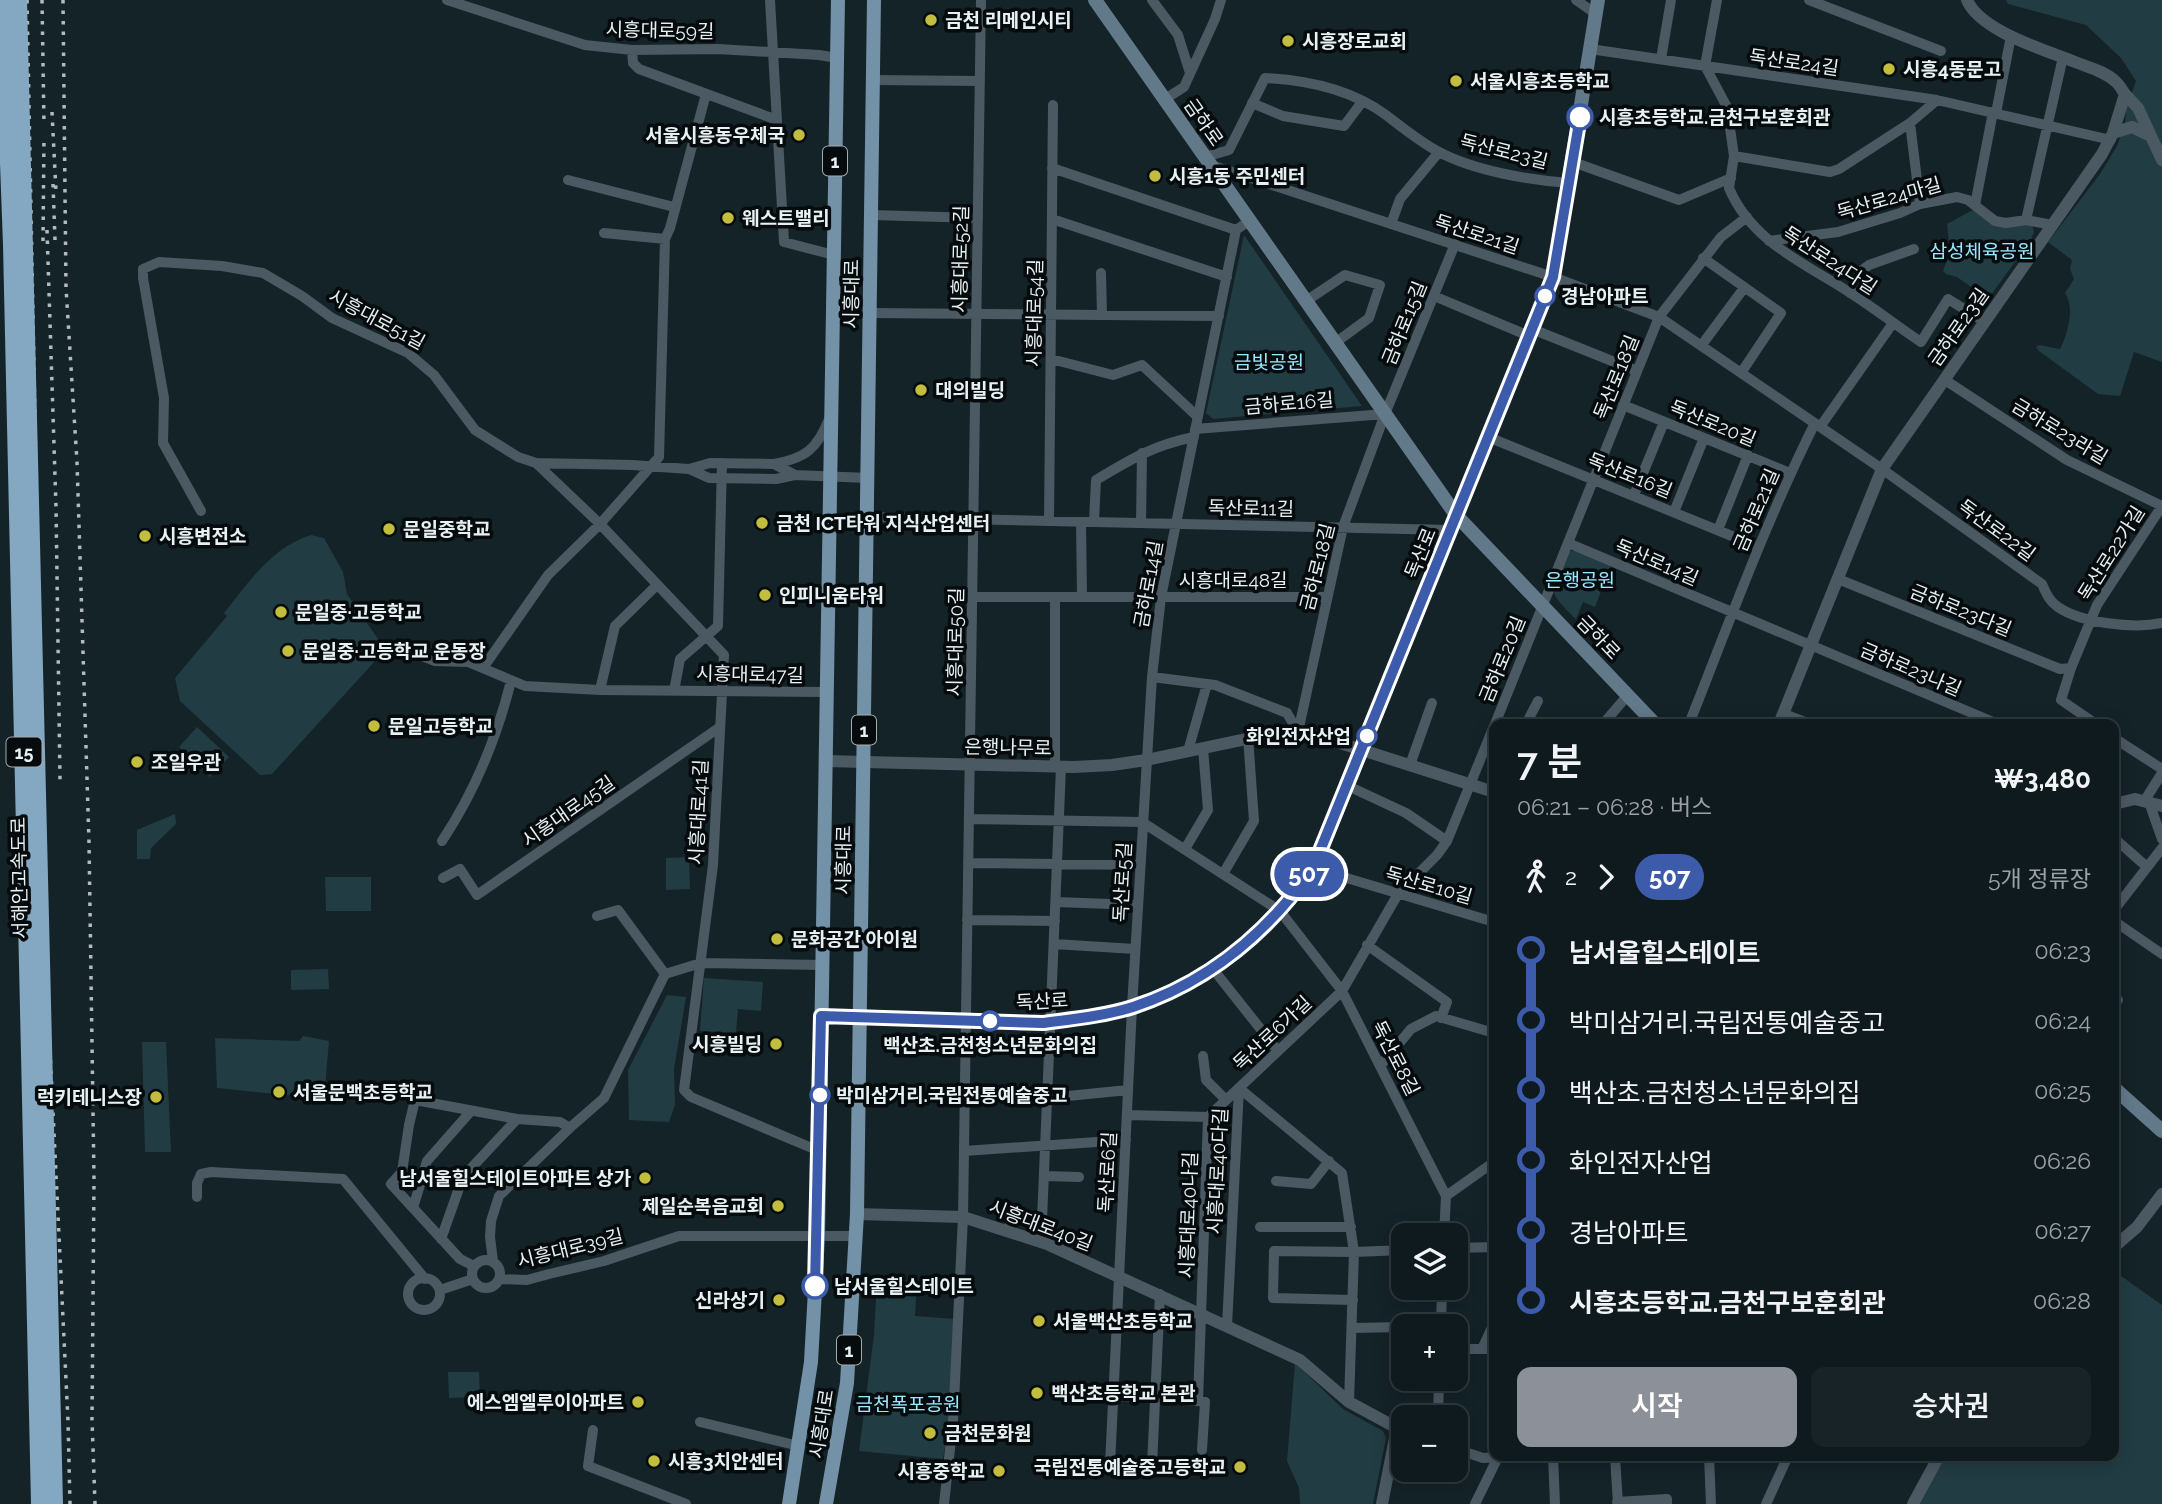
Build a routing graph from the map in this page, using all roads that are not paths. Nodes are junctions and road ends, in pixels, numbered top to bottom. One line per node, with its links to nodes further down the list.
1 (4, 0): 311 (highway, 서해안고속도로 / 15, bridge)
2 (18, 0): 312 (highway, 서해안고속도로 / 15, bridge)
3 (447, 0): 18 (street, 시흥대로59길)
4 (770, 0): 21 (street)
5 (838, 0): 23 (main road, 시흥대로 / 1)
6 (874, 0): 27 (main road, 시흥대로 / 1)
7 (981, 0): 28 (street, 시흥대로52길)
8 (1095, 0): 31 (main road, 금하로)
9 (1152, 0): 26 (street)
10 (1222, 0): 26 (street)
11 (1576, 0): 16 (street)
12 (1671, 0): 24 (street)
13 (1717, 0): 25 (street)
14 (1809, 0): 20 (street)
15 (1967, 0): 17 (street)
16 (1597, 7): 19 (main road, 독산로)
17 (2011, 36): 22 (street); 36 (street)
18 (632, 50): 21 (street, 시흥대로59길); 29 (street)
19 (1590, 50): 24 (street, 독산로24길); 46 (main road, 독산로)
20 (1941, 51)
21 (774, 52): 23 (street, 시흥대로59길); 37 (street)
22 (2063, 57): 30 (street); 39 (street)
23 (837, 58): 68 (main road, 시흥대로 / 1)
24 (1661, 59): 25 (street, 독산로24길)
25 (1705, 66): 32 (street, 독산로24길); 43 (street, 독산로24다길)
26 (1190, 73): 31 (street)
27 (873, 80): 28 (street); 54 (main road, 시흥대로 / 1)
28 (980, 81): 55 (street, 시흥대로52길)
29 (706, 94): 37 (street); 53 (street)
30 (2125, 94): 40 (street, 금하로23길); 41 (street)
31 (1165, 99): 45 (main road, 금하로)
32 (1937, 100): 36 (street, 독산로24길); 38 (street)
33 (1362, 102): 34 (street); 34 (street, 독산로23길); 42 (street, 독산로23길)
34 (1252, 103): 45 (street, 독산로23길)
35 (1053, 105): 47 (street, 시흥대로54길)
36 (1994, 113): 39 (street, 독산로24길); 52 (street)
37 (777, 120): 68 (street)
38 (1910, 123): 43 (street); 51 (street)
39 (2048, 124): 40 (street, 독산로24길); 58 (street)
40 (2112, 136): 41 (street); 61 (street, 금하로23길)
41 (2151, 136): 44 (street)
42 (1440, 152): 50 (street, 독산로23길); 60 (street)
43 (1734, 156): 48 (street, 독산로24다길)
44 (2162, 160)
45 (1207, 161): 59 (main road, 금하로); 60 (street, 독산로21길)
46 (1573, 162): 48 (street); 50 (main road, 독산로)
47 (1052, 168): 57 (street, 시흥대로54길); 62 (street)
48 (1731, 178): 56 (street, 독산로24다길)
49 (568, 180): 53 (street)
50 (1569, 183): 72 (main road, 독산로)
51 (1920, 204): 52 (street, 독산로24마길); 65 (street, 독산로24마길)
52 (1975, 205): 58 (street, 독산로24마길)
53 (674, 207): 64 (street)
54 (871, 215): 55 (street); 77 (main road, 시흥대로 / 1)
55 (978, 218): 78 (street, 시흥대로52길)
56 (1747, 218): 65 (street, 독산로24다길); 69 (street, 독산로18길)
57 (1052, 219): 71 (street); 79 (street, 시흥대로54길)
58 (2026, 220): 61 (street, 독산로24마길)
59 (1249, 221): 62 (street); 76 (main road, 금하로)
60 (1391, 224): 66 (street, 독산로21길)
61 (2052, 225): 83 (street, 금하로23길)
62 (1236, 230): 71 (street, 금하로14길)
63 (604, 233): 64 (street)
64 (665, 239): 106 (street)
65 (1769, 241): 74 (street, 독산로24다길)
66 (1455, 244): 72 (street, 독산로21길); 75 (street, 금하로15길)
67 (1914, 249): 74 (street)
68 (834, 255): 93 (main road, 시흥대로 / 1)
69 (1703, 258): 73 (street); 82 (street, 독산로18길)
70 (1101, 273): 80 (street)
71 (1227, 277): 81 (street, 금하로14길)
72 (1553, 277): 82 (street, 독산로22길); 85 (main road, 독산로)
73 (1744, 288): 87 (street); 90 (street)
74 (1850, 293): 84 (street, 독산로24다길)
75 (1434, 296): 85 (street); 94 (street, 금하로15길)
76 (1306, 301): 86 (main road, 금하로); 86 (street)
77 (870, 313): 78 (street); 113 (main road, 시흥대로 / 1)
78 (977, 314): 79 (street); 121 (street, 시흥대로52길)
79 (1051, 314): 80 (street); 88 (street, 시흥대로54길)
80 (1102, 315): 81 (street)
81 (1219, 316): 95 (street, 금하로14길)
82 (1658, 317): 87 (street, 독산로22길); 89 (street, 독산로18길)
83 (1985, 322): 84 (street, 독산로24다길); 91 (street, 금하로23길)
84 (1894, 323): 97 (street)
85 (1530, 333): 89 (street); 99 (main road, 독산로)
86 (1335, 343): 94 (main road, 금하로)
87 (1701, 345): 90 (street, 독산로22길)
88 (1051, 359): 95 (street); 122 (street, 시흥대로54길)
89 (1637, 371): 92 (street, 독산로18길)
90 (1741, 373): 97 (street, 독산로22길)
91 (1945, 380): 108 (street, 금하로23길); 116 (street, 금하로23라길)
92 (1623, 405): 96 (street, 독산로20길); 114 (street, 독산로18길)
93 (831, 412): 105 (street); 111 (main road, 시흥대로 / 1)
94 (1385, 414): 98 (street, 금하로16길); 119 (main road, 금하로); 128 (street, 금하로18길)
95 (1198, 417): 98 (street, 금하로14길)
96 (1664, 422): 100 (street, 독산로20길); 115 (street)
97 (1817, 425): 108 (street, 독산로22길); 109 (street, 금하로21길)
98 (1195, 433): 101 (street); 127 (street, 금하로14길)
99 (1488, 437): 114 (street, 독산로16길); 119 (main road, 독산로)
100 (1704, 438): 102 (street, 독산로20길); 118 (street)
101 (1142, 453): 124 (street); 125 (street)
102 (1748, 455): 109 (street, 독산로20길); 130 (street)
103 (536, 463): 106 (street, 시흥대로51길); 117 (street, 시흥대로51길); 126 (street, 시흥대로41길)
104 (722, 463): 105 (street, 시흥대로51길); 107 (street, 시흥대로51길); 112 (street)
105 (774, 464): 110 (street, 시흥대로51길)
106 (652, 467): 107 (street, 시흥대로51길); 126 (street)
107 (689, 469): 112 (street, 시흥대로51길)
108 (1882, 469): 133 (street, 금하로23길); 142 (street, 독산로22길)
109 (1790, 473): 132 (street, 금하로21길)
110 (795, 475): 111 (street, 시흥대로51길); 112 (street, 시흥대로51길)
111 (830, 477): 113 (street, 시흥대로51길); 155 (main road, 시흥대로 / 1)
112 (721, 478): 144 (street)
113 (868, 478): 120 (main road, 시흥대로 / 1)
114 (1594, 479): 115 (street, 독산로16길); 131 (street)
115 (1634, 495): 118 (street, 독산로16길)
116 (2162, 506): 142 (street, 독산로22가길)
117 (201, 511)
118 (1674, 512): 130 (street, 독산로16길)
119 (1456, 515): 129 (main road, 독산로); 140 (main road, 금하로)
120 (867, 517): 121 (street); 177 (main road, 시흥대로 / 1)
121 (974, 519): 122 (street); 135 (street, 시흥대로50길)
122 (1049, 521): 123 (street)
123 (1081, 522): 124 (street); 137 (street)
124 (1094, 522): 125 (street)
125 (1141, 523): 127 (street)
126 (600, 524): 134 (street, 시흥대로41길); 147 (street)
127 (1176, 524): 128 (street, 독산로11길); 138 (street, 금하로14길)
128 (1343, 527): 129 (street, 독산로11길); 139 (street, 금하로18길)
129 (1451, 530): 173 (main road, 독산로)
130 (1718, 530): 132 (street, 독산로16길)
131 (1568, 543): 140 (street); 141 (street, 독산로14길)
132 (1759, 547): 141 (street, 금하로21길)
133 (1838, 579): 145 (street, 금하로23길); 148 (street, 금하로23다길)
134 (657, 585): 144 (street, 시흥대로41길); 152 (street)
135 (973, 597): 136 (street, 시흥대로48길); 178 (street, 시흥대로50길)
136 (1055, 597): 137 (street, 시흥대로48길); 180 (street)
137 (1082, 597): 138 (street, 시흥대로48길)
138 (1161, 597): 139 (street, 시흥대로48길); 149 (street, 금하로14길)
139 (1327, 597): 168 (street, 금하로18길)
140 (1542, 606): 156 (main road, 금하로); 159 (street, 금하로20길)
141 (1732, 613): 145 (street); 163 (street, 금하로21길)
142 (2091, 619): 143 (street, 독산로22길); 148 (street, 독산로22가길)
143 (2162, 623)
144 (706, 636): 153 (street, 시흥대로47길); 154 (street, 시흥대로41길)
145 (1811, 646): 164 (street, 금하로23길); 165 (street, 금하로23나길)
146 (412, 652): 147 (street, 시흥대로47길)
147 (483, 668): 150 (street, 시흥대로47길)
148 (2071, 668): 166 (street, 독산로22가길)
149 (1152, 677): 151 (street); 175 (street, 금하로14길)
150 (511, 681): 152 (street, 시흥대로47길); 192 (street)
151 (1207, 684): 168 (street); 174 (street)
152 (600, 690): 153 (street, 시흥대로47길)
153 (674, 691): 154 (street, 시흥대로47길)
154 (722, 691): 155 (street, 시흥대로47길); 167 (street, 시흥대로41길)
155 (826, 692): 176 (main road, 시흥대로 / 1)
156 (1628, 695): 161 (street); 162 (main road, 금하로)
157 (1538, 701): 160 (street)
158 (1432, 703): 179 (street)
159 (1497, 719)
160 (1529, 719)
161 (1607, 719)
162 (1651, 719)
163 (1691, 719)
164 (1781, 719)
165 (1986, 719)
166 (2089, 719)
167 (720, 727): 203 (street, 시흥대로45길); 218 (street, 시흥대로41길)
168 (1298, 732): 169 (street, 은행나무로); 173 (street, 은행나무로)
169 (1248, 737): 172 (street, 은행나무로); 202 (street)
170 (1489, 740): 182 (street, 금하로20길)
171 (2119, 741): 181 (street)
172 (1203, 748): 174 (street, 은행나무로); 196 (street)
173 (1362, 749): 179 (street, 은행나무로); 183 (main road, 독산로)
174 (1188, 751): 175 (street, 은행나무로)
175 (1146, 760): 180 (street, 은행나무로); 190 (street, 독산로5길)
176 (825, 761): 177 (street, 은행나무로); 219 (main road, 시흥대로 / 1)
177 (864, 762): 178 (street, 은행나무로); 225 (main road, 시흥대로 / 1)
178 (971, 765): 180 (street, 은행나무로); 188 (street, 시흥대로50길)
179 (1410, 765): 182 (street, 은행나무로)
180 (1058, 767): 189 (street)
181 (2162, 771): 185 (street)
182 (1471, 785): 184 (street, 은행나무로); 193 (street, 금하로20길)
183 (1348, 786): 193 (street); 201 (main road, 독산로)
184 (1489, 790)
185 (2147, 801): 186 (street); 187 (street); 191 (street)
186 (2120, 803)
187 (2162, 806)
188 (970, 818): 189 (street); 197 (street, 시흥대로50길)
189 (1059, 820): 190 (street); 198 (street)
190 (1142, 822): 196 (street, 독산로8길); 199 (street, 독산로5길)
191 (2162, 839)
192 (442, 841)
193 (1447, 841): 204 (street, 금하로20길)
194 (2119, 842): 200 (street)
195 (2162, 848): 200 (street)
196 (1185, 849): 202 (street, 독산로8길)
197 (968, 863): 198 (street); 210 (street, 시흥대로50길)
198 (1057, 864): 199 (street); 205 (street)
199 (1140, 865): 207 (street, 독산로5길)
200 (2147, 867): 206 (street)
201 (1313, 868): 204 (street, 독산로10길); 208 (main road, 독산로)
202 (1223, 874): 208 (street, 독산로8길)
203 (443, 878)
204 (1398, 894): 212 (street, 독산로10길); 215 (street, 독산로6가길)
205 (1056, 902): 207 (street); 211 (street)
206 (2119, 903)
207 (1138, 905): 216 (street, 독산로5길)
208 (1280, 911): 220 (main road, 독산로); 222 (street, 독산로8길)
209 (597, 916): 221 (street)
210 (967, 919): 211 (street); 227 (street, 시흥대로50길)
211 (1055, 921): 214 (street)
212 (1489, 921)
213 (2119, 924): 217 (street)
214 (1054, 944): 216 (street); 228 (street)
215 (1367, 945): 222 (street, 독산로6가길); 226 (street)
216 (1135, 949): 223 (street, 독산로5길)
217 (2162, 954)
218 (701, 963): 219 (street); 221 (street); 246 (street, 시흥대로41길)
219 (822, 965): 224 (main road, 시흥대로 / 1)
220 (1213, 969): 223 (main road, 독산로); 230 (street)
221 (665, 974): 242 (street)
222 (1342, 991): 230 (street, 독산로6가길); 232 (street, 독산로8길)
223 (1132, 1007): 228 (main road, 독산로); 234 (street, 독산로6길)
224 (821, 1016): 225 (main road, 독산로); 246 (main road, 시흥대로 / 1)
225 (860, 1017): 227 (main road, 독산로); 257 (main road, 시흥대로 / 1)
226 (1441, 1018): 229 (street); 232 (street)
227 (965, 1021): 228 (main road, 독산로); 247 (street, 시흥대로50길)
228 (1051, 1022): 236 (street)
229 (1489, 1032)
230 (1278, 1051): 233 (street, 독산로6가길)
231 (1203, 1056): 237 (street, 독산로6가길)
232 (1380, 1066): 255 (street, 독산로8길)
233 (1239, 1088): 237 (street, 독산로6가길); 248 (street, 시흥대로40다길); 283 (street, 시흥대로40다길)
234 (1128, 1090): 236 (street); 239 (street, 독산로6길)
235 (2119, 1092): 243 (main road)
236 (1048, 1098): 245 (street)
237 (1226, 1100): 240 (street, 독산로6가길)
238 (471, 1111): 241 (street); 256 (street); 256 (street)
239 (1127, 1115): 240 (street); 244 (street, 독산로6길)
240 (1208, 1117): 282 (street, 시흥대로40나길)
241 (517, 1119): 242 (street); 265 (street)
242 (570, 1128): 272 (street)
243 (2162, 1131)
244 (1126, 1140): 245 (street); 274 (street, 독산로6길)
245 (1046, 1147): 247 (street); 250 (street)
246 (819, 1151): 263 (main road, 시흥대로 / 1)
247 (964, 1151): 258 (street, 시흥대로50길)
248 (1329, 1161): 252 (street); 261 (street, 시흥대로40다길)
249 (1489, 1166): 255 (street)
250 (1044, 1176): 251 (street); 262 (street)
251 (1079, 1177)
252 (1276, 1181)
253 (2162, 1194): 266 (street)
254 (197, 1196): 271 (street)
255 (1446, 1196): 259 (street, 독산로8길)
256 (413, 1208): 265 (street)
257 (857, 1214): 258 (street, 시흥대로40길); 264 (main road, 시흥대로 / 1)
258 (963, 1217): 262 (street, 시흥대로40길); 316 (street, 시흥대로50길)
259 (1445, 1223)
260 (1260, 1227): 261 (street)
261 (1350, 1227): 270 (street, 시흥대로40다길)
262 (1008, 1231): 274 (street, 시흥대로40길)
263 (817, 1236): 264 (street, 시흥대로39길); 277 (street, 시흥대로39길); 297 (main road, 시흥대로 / 1)
264 (856, 1236): 315 (main road, 시흥대로 / 1)
265 (441, 1239): 273 (street)
266 (2119, 1243)
267 (1489, 1247): 268 (street)
268 (1468, 1248)
269 (1391, 1251): 270 (street)
270 (1354, 1252): 281 (street, 시흥대로40다길); 281 (street)
271 (404, 1254): 275 (street); 279 (street)
272 (493, 1261): 273 (street, 시흥대로39길); 277 (street, 시흥대로39길)
273 (474, 1266): 276 (street)
274 (1119, 1276): 280 (street, 시흥대로40길); 290 (street, 독산로6길)
275 (425, 1279): 278 (street); 279 (street)
276 (473, 1279): 277 (street, 시흥대로39길); 278 (street)
277 (499, 1279)
278 (440, 1290): 279 (street)
279 (409, 1291)
280 (1160, 1294): 282 (street, 시흥대로40길); 291 (street)
281 (1353, 1300): 285 (street, 시흥대로40다길)
282 (1202, 1314): 283 (street, 시흥대로40길); 292 (street)
283 (1227, 1326): 293 (street, 시흥대로40길)
284 (1391, 1327): 285 (street)
285 (1352, 1328): 293 (street, 시흥대로40다길)
286 (1489, 1334): 288 (street)
287 (1468, 1349): 288 (street)
288 (1482, 1349): 289 (street)
289 (1489, 1349)
290 (1113, 1396): 291 (street); 307 (street, 독산로6길)
291 (1155, 1399): 292 (street); 308 (street)
292 (1198, 1401): 298 (street)
293 (1349, 1402): 295 (street, 시흥대로40길)
294 (700, 1422): 297 (street, 시흥대로)
295 (1391, 1424)
296 (593, 1430): 313 (street)
297 (799, 1446): 314 (main road, 시흥대로 / 1)
298 (1202, 1450)
299 (1468, 1453): 300 (street)
300 (1489, 1458)
301 (1496, 1461): 318 (street)
302 (1553, 1461): 319 (street)
303 (1615, 1461): 310 (street)
304 (1709, 1461): 321 (street)
305 (1786, 1461): 322 (street)
306 (1936, 1461): 323 (street)
307 (1110, 1465)
308 (1152, 1465)
309 (1391, 1466): 317 (street, 시흥대로40길)
310 (1618, 1503): 320 (street)
311 (40, 1504)
312 (54, 1504)
313 (686, 1504)
314 (789, 1504)
315 (827, 1504)
316 (944, 1504)
317 (1382, 1504)
318 (1475, 1504)
319 (1555, 1504)
320 (1667, 1504)
321 (1711, 1504)
322 (1766, 1504)
323 (1913, 1504)

